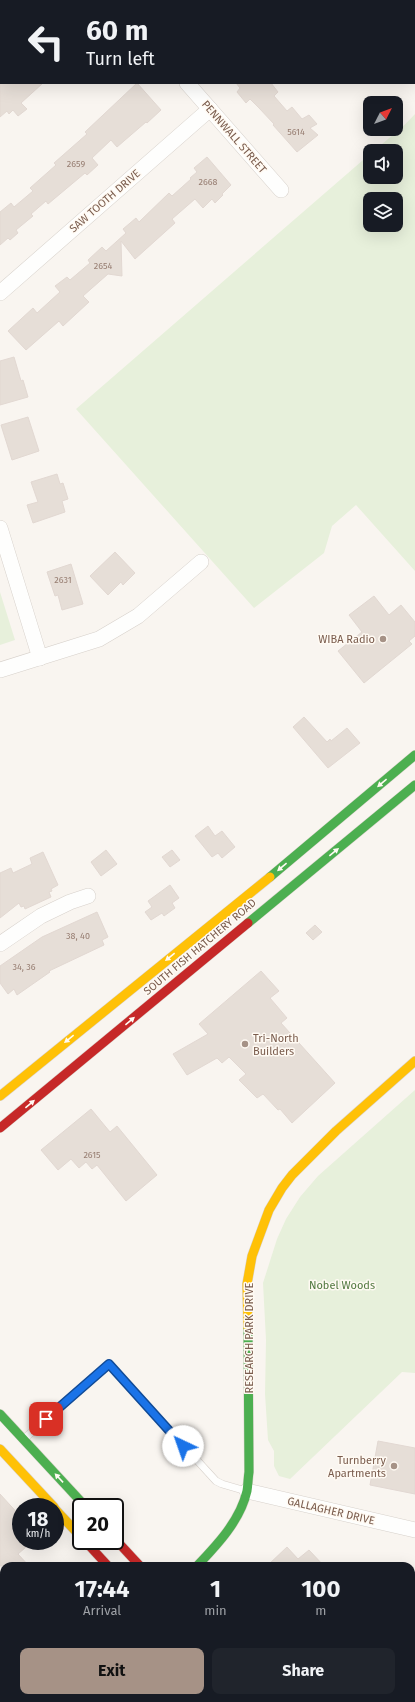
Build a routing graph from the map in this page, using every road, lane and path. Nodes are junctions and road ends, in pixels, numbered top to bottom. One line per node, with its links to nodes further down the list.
1 (188, 84): 2 (street, PENNWALL STREET)
2 (210, 109): 3 (street, PENNWALL STREET); 4 (street, SAW TOOTH DRIVE)
3 (281, 190)
4 (0, 294)
5 (0, 528): 7 (street)
6 (201, 562): 7 (street)
7 (40, 658): 8 (street)
8 (0, 670)
9 (415, 755): 14 (main road, SOUTH FISH HATCHERY ROAD, one-way to 14)
10 (415, 785): 15 (main road, SOUTH FISH HATCHERY ROAD, one-way to 10)
11 (88, 896): 12 (street)
12 (0, 944)
13 (415, 1062): 19 (main road, RESEARCH PARK DRIVE)
14 (0, 1096)
15 (0, 1128)
16 (0, 1414): 17 (main road)
17 (23, 1439): 19 (lane); 21 (main road, one-way to 17)
18 (0, 1449): 20 (main road)
19 (247, 1491): 24 (street, GALLAGHER DRIVE); 29 (main road, RESEARCH PARK DRIVE)
20 (45, 1498)
21 (78, 1498)
22 (64, 1519): 23 (main road)
23 (72, 1527)
24 (415, 1530)
25 (124, 1549): 28 (main road)
26 (93, 1550): 27 (main road)
27 (104, 1562)
28 (136, 1562)
29 (201, 1562)

